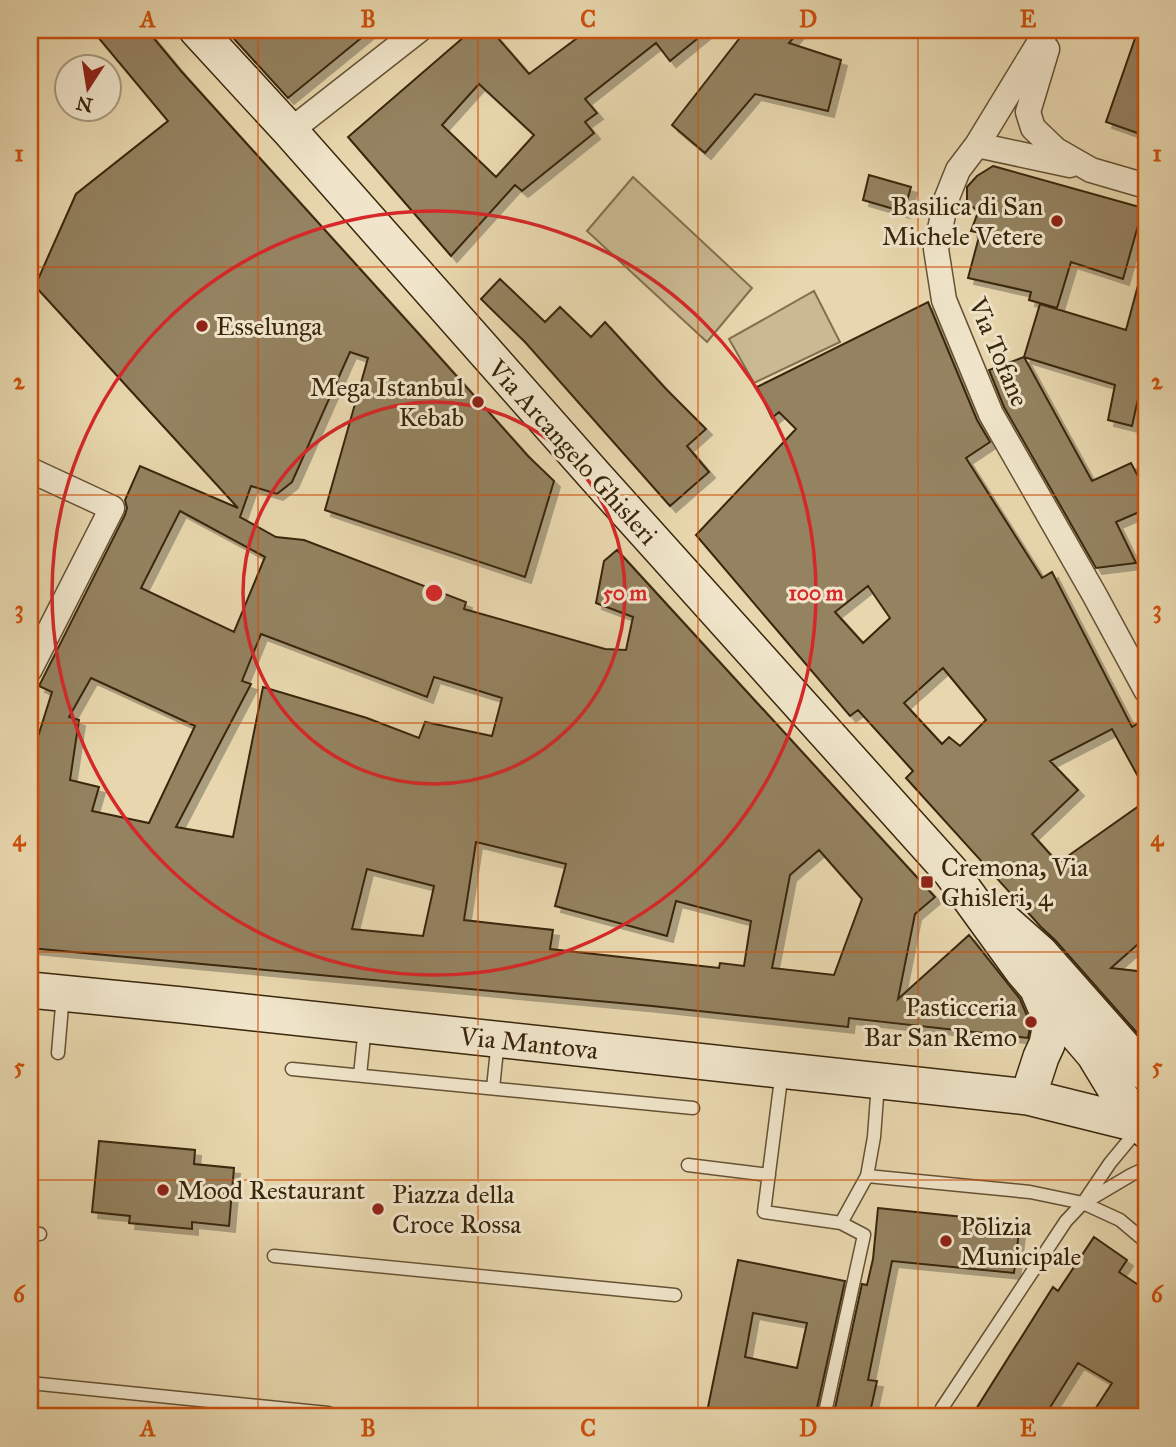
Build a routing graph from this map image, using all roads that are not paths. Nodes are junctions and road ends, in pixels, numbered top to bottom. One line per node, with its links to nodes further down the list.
1 (197, 30): 5 (main road, Via Arcangelo Ghisleri)
2 (419, 30): 5 (street)
3 (1048, 30): 6 (street, Via Tofane)
4 (1054, 30): 7 (street)
5 (290, 131): 12 (main road, Via Arcangelo Ghisleri)
6 (977, 145): 7 (street); 11 (street, Via Tofane)
7 (1091, 170): 8 (street)
8 (1146, 186)
9 (30, 470): 10 (street)
10 (30, 669)
11 (1146, 690)
12 (951, 873): 13 (main road, Via Arcangelo Ghisleri); 20 (main road, Via Arcangelo Ghisleri)
13 (1038, 989): 24 (main road, Via Arcangelo Ghisleri); 25 (main road, Via Arcangelo Ghisleri)
14 (47, 991): 15 (main road, Via Mantova); 17 (lane)
15 (365, 1025): 16 (main road, Via Mantova); 21 (lane)
16 (498, 1040): 19 (main road, Via Mantova); 23 (lane)
17 (58, 1053)
18 (292, 1069): 21 (lane)
19 (782, 1070): 22 (main road, Via Mantova); 30 (lane)
20 (1146, 1073)
21 (360, 1075): 23 (lane)
22 (878, 1081): 25 (main road, Via Mantova); 31 (lane)
23 (493, 1088): 26 (lane)
24 (1132, 1091): 25 (main road, Via Mantova); 27 (main road, Via Arcangelo Ghisleri)
25 (1028, 1097): 27 (main road, Via Mantova)
26 (693, 1108)
27 (1144, 1127): 32 (lane)
28 (688, 1165): 30 (lane)
29 (1146, 1168): 32 (lane)
30 (769, 1175): 33 (lane)
31 (867, 1176): 32 (lane); 33 (lane)
32 (1083, 1203): 34 (lane); 40 (lane)
33 (841, 1223): 39 (lane)
34 (1146, 1242)
35 (274, 1256): 36 (lane)
36 (675, 1295)
37 (30, 1383): 38 (lane)
38 (339, 1417)
39 (824, 1417)
40 (939, 1417)

